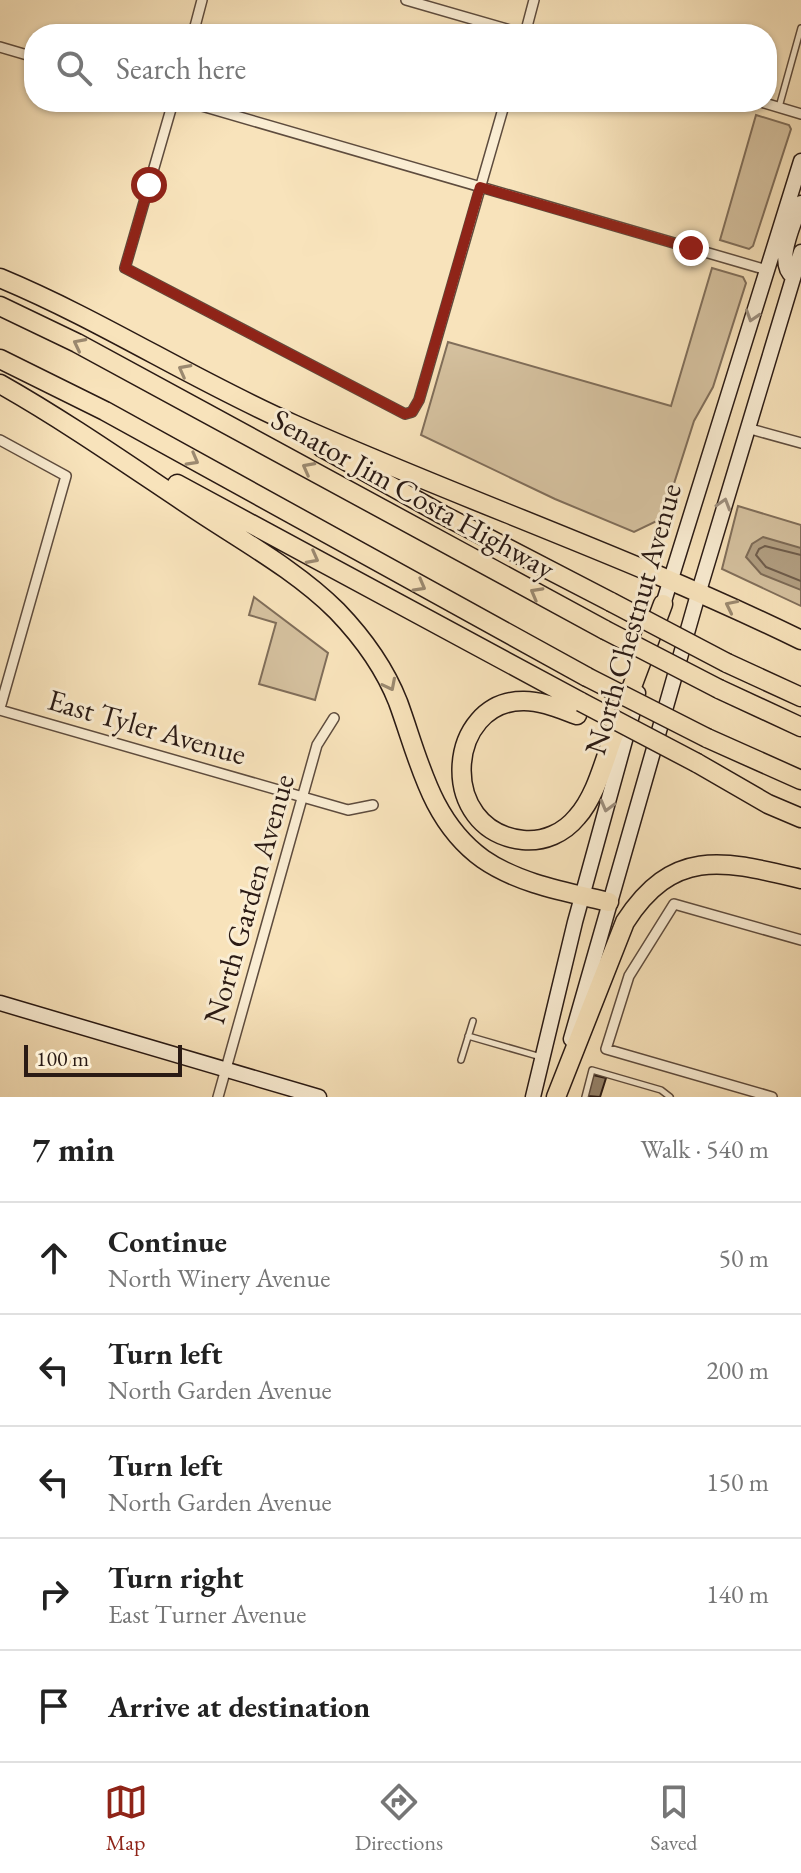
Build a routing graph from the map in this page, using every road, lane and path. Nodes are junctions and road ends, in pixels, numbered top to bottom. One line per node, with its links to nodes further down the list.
1 (202, 0): 4 (street)
2 (406, 0): 5 (street)
3 (534, 0): 6 (street)
4 (196, 24)
5 (489, 24)
6 (527, 24)
7 (801, 28): 9 (lane)
8 (0, 47): 10 (street)
9 (798, 49): 11 (lane)
10 (24, 54)
11 (779, 107): 15 (street)
12 (170, 112): 17 (street)
13 (222, 112): 17 (street)
14 (502, 112): 17 (street)
15 (801, 114)
16 (801, 161): 20 (main road, North Chestnut Avenue)
17 (480, 187): 20 (street)
18 (801, 203): 22 (main road)
19 (801, 252): 22 (main road, North Chestnut Avenue)
20 (767, 270): 31 (main road, North Chestnut Avenue, one-way to 31)
21 (0, 278): 26 (highway, one-way to 21)
22 (797, 279): 28 (main road, North Chestnut Avenue)
23 (0, 306): 39 (highway, Senator Jim Costa Highway, one-way to 23, bridge)
24 (0, 359): 40 (highway, one-way to 40, bridge)
25 (0, 384): 27 (highway)
26 (223, 391): 31 (highway); 35 (highway, bridge)
27 (48, 413): 37 (highway, one-way to 37); 45 (highway, one-way to 45)
28 (747, 428): 30 (street); 32 (main road, North Chestnut Avenue, one-way to 28)
29 (0, 440): 36 (street)
30 (801, 443)
31 (670, 580): 32 (highway); 33 (main road, North Chestnut Avenue)
32 (699, 591): 34 (highway, one-way to 32); 46 (main road, North Chestnut Avenue)
33 (663, 604): 37 (highway); 45 (main road, North Chestnut Avenue, one-way to 45)
34 (801, 640)
35 (801, 697)
36 (0, 709): 41 (street, East Tyler Avenue)
37 (579, 709): 43 (highway, bridge)
38 (334, 718): 41 (street, North Garden Avenue)
39 (801, 727)
40 (801, 780)
41 (302, 797): 42 (street, East Tyler Avenue); 53 (street, North Garden Avenue)
42 (373, 805)
43 (801, 818)
44 (801, 879): 57 (highway)
45 (582, 895): 46 (highway); 51 (main road, North Chestnut Avenue)
46 (609, 902): 57 (main road, North Chestnut Avenue)
47 (801, 940): 60 (street)
48 (0, 1003): 53 (main road)
49 (473, 1021): 50 (lane)
50 (468, 1036): 51 (lane); 52 (lane)
51 (542, 1057): 56 (main road, North Chestnut Avenue)
52 (461, 1060)
53 (226, 1068): 54 (street, North Garden Avenue); 55 (main road)
54 (218, 1097)
55 (319, 1097)
56 (533, 1097)
57 (556, 1097)
58 (585, 1097): 59 (lane)
59 (670, 1097)
60 (772, 1097)

